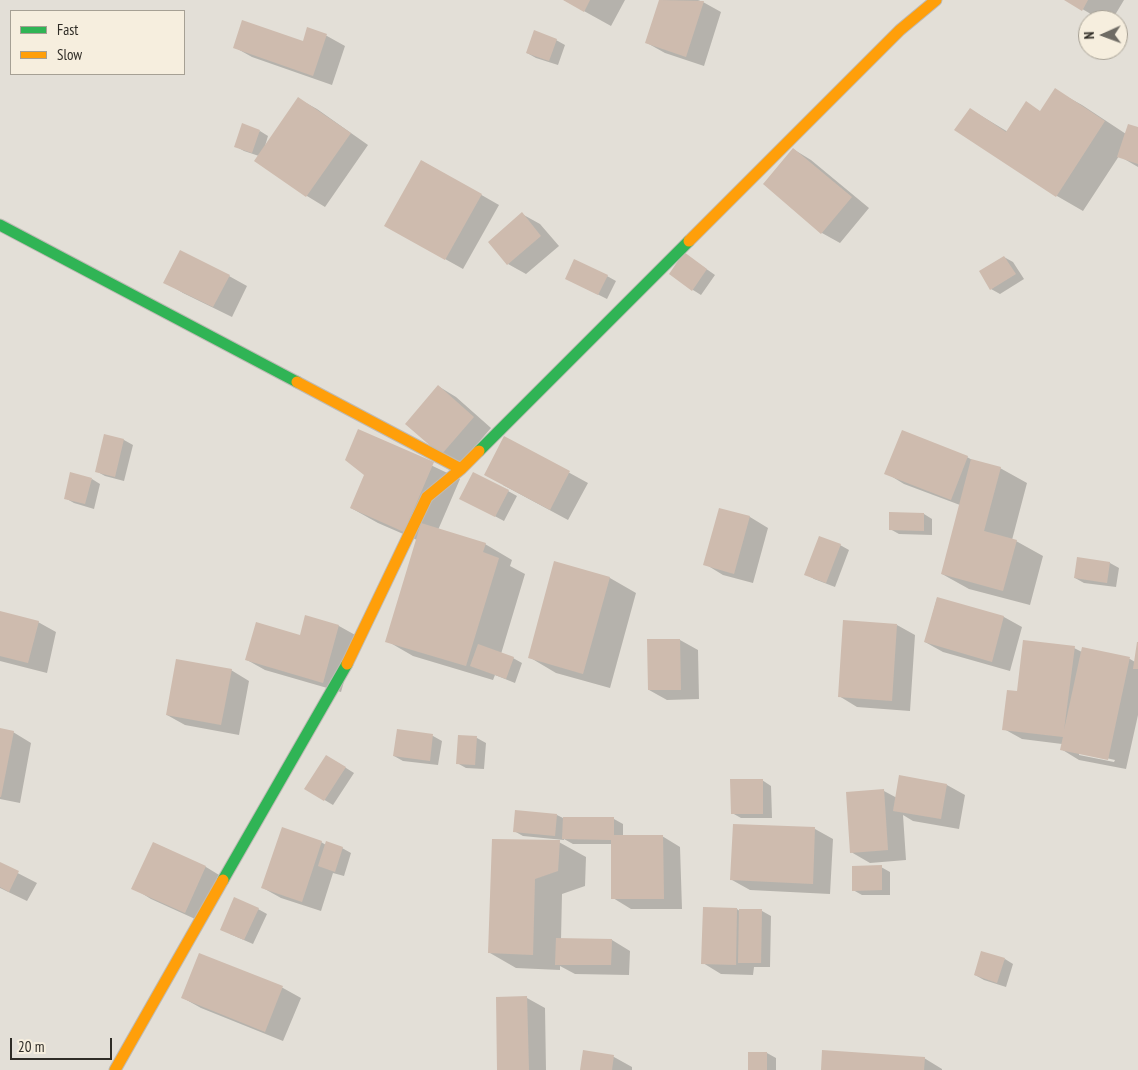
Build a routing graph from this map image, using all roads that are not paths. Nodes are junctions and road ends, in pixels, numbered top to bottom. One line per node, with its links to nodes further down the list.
1 (936, 0): 3 (street)
2 (0, 225): 3 (street)
3 (461, 469): 4 (street)
4 (115, 1070)

